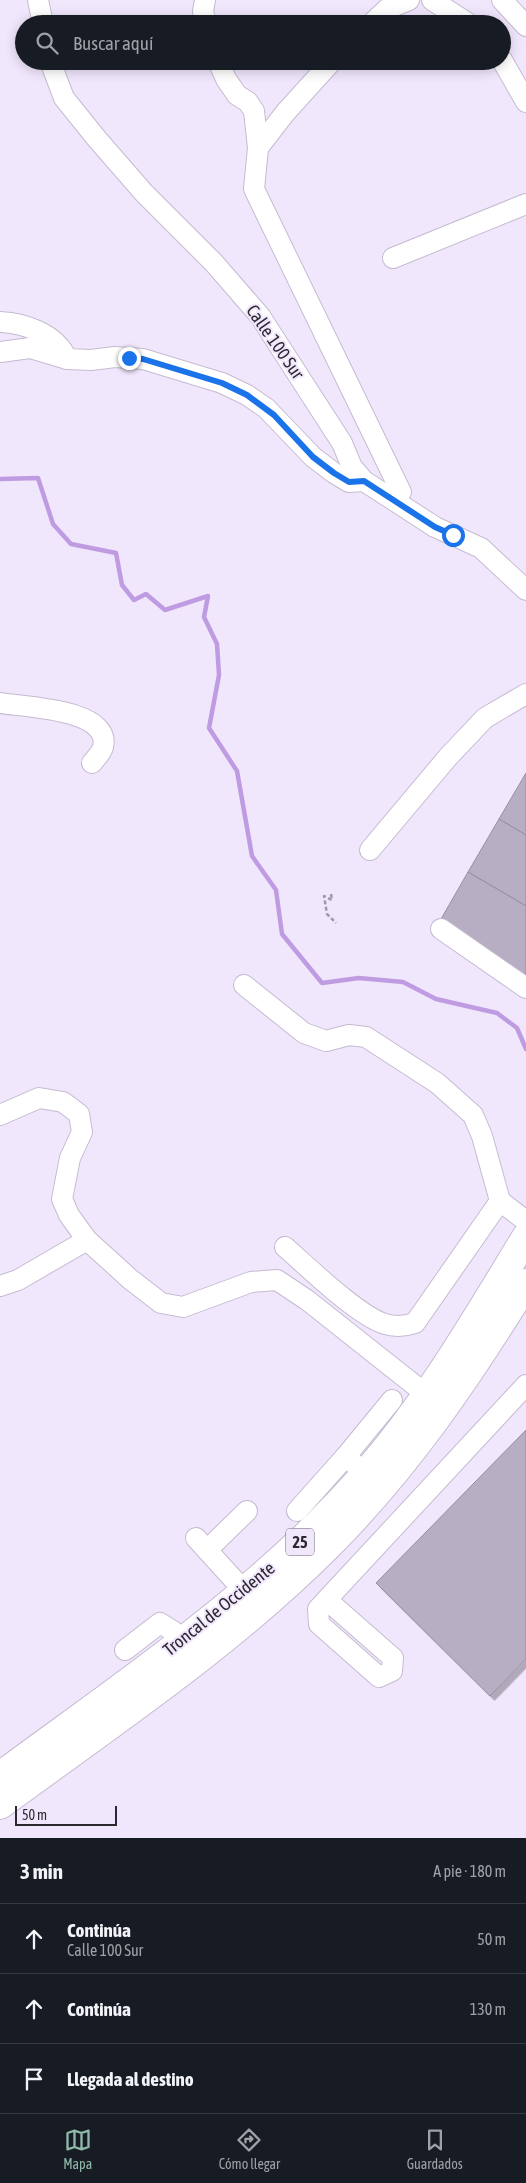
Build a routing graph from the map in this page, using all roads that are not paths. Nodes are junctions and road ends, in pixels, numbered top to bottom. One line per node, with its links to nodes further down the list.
1 (38, 0): 6 (street)
2 (205, 0): 7 (street)
3 (409, 0): 8 (street)
4 (432, 0): 9 (street)
5 (502, 0): 10 (street)
6 (41, 15)
7 (204, 15)
8 (381, 15)
9 (455, 15)
10 (526, 26)
11 (53, 70): 22 (street, Calle 100 Sur)
12 (222, 70): 16 (street)
13 (324, 70): 16 (street)
14 (508, 70): 15 (street)
15 (526, 102)
16 (258, 148): 23 (street)
17 (526, 204): 18 (street)
18 (394, 258)
19 (0, 322): 21 (street)
20 (0, 352): 21 (street)
21 (67, 358): 22 (street)
22 (364, 481): 24 (street, Calle 100 Sur)
23 (401, 492)
24 (526, 590)
25 (526, 694): 28 (street)
26 (0, 703): 27 (street)
27 (92, 763)
28 (370, 850)
29 (442, 929): 31 (street)
30 (244, 985): 33 (street)
31 (526, 988)
32 (0, 1115): 36 (street)
33 (500, 1201): 34 (street); 37 (street)
34 (526, 1221)
35 (526, 1237): 41 (highway, Troncal de Occidente / 25)
36 (87, 1240): 39 (street); 41 (street)
37 (284, 1246)
38 (526, 1283): 51 (highway, Troncal de Occidente / 25)
39 (0, 1286)
40 (526, 1385): 47 (street)
41 (427, 1395): 43 (highway, Troncal de Occidente / 25)
42 (392, 1400): 43 (street)
43 (356, 1465): 45 (street); 46 (highway, Troncal de Occidente / 25)
44 (246, 1511): 46 (street)
45 (297, 1512)
46 (245, 1592): 48 (highway, Troncal de Occidente / 25)
47 (327, 1600)
48 (182, 1642): 49 (street); 50 (highway, Troncal de Occidente / 25)
49 (125, 1650)
50 (0, 1776)
51 (0, 1805)

